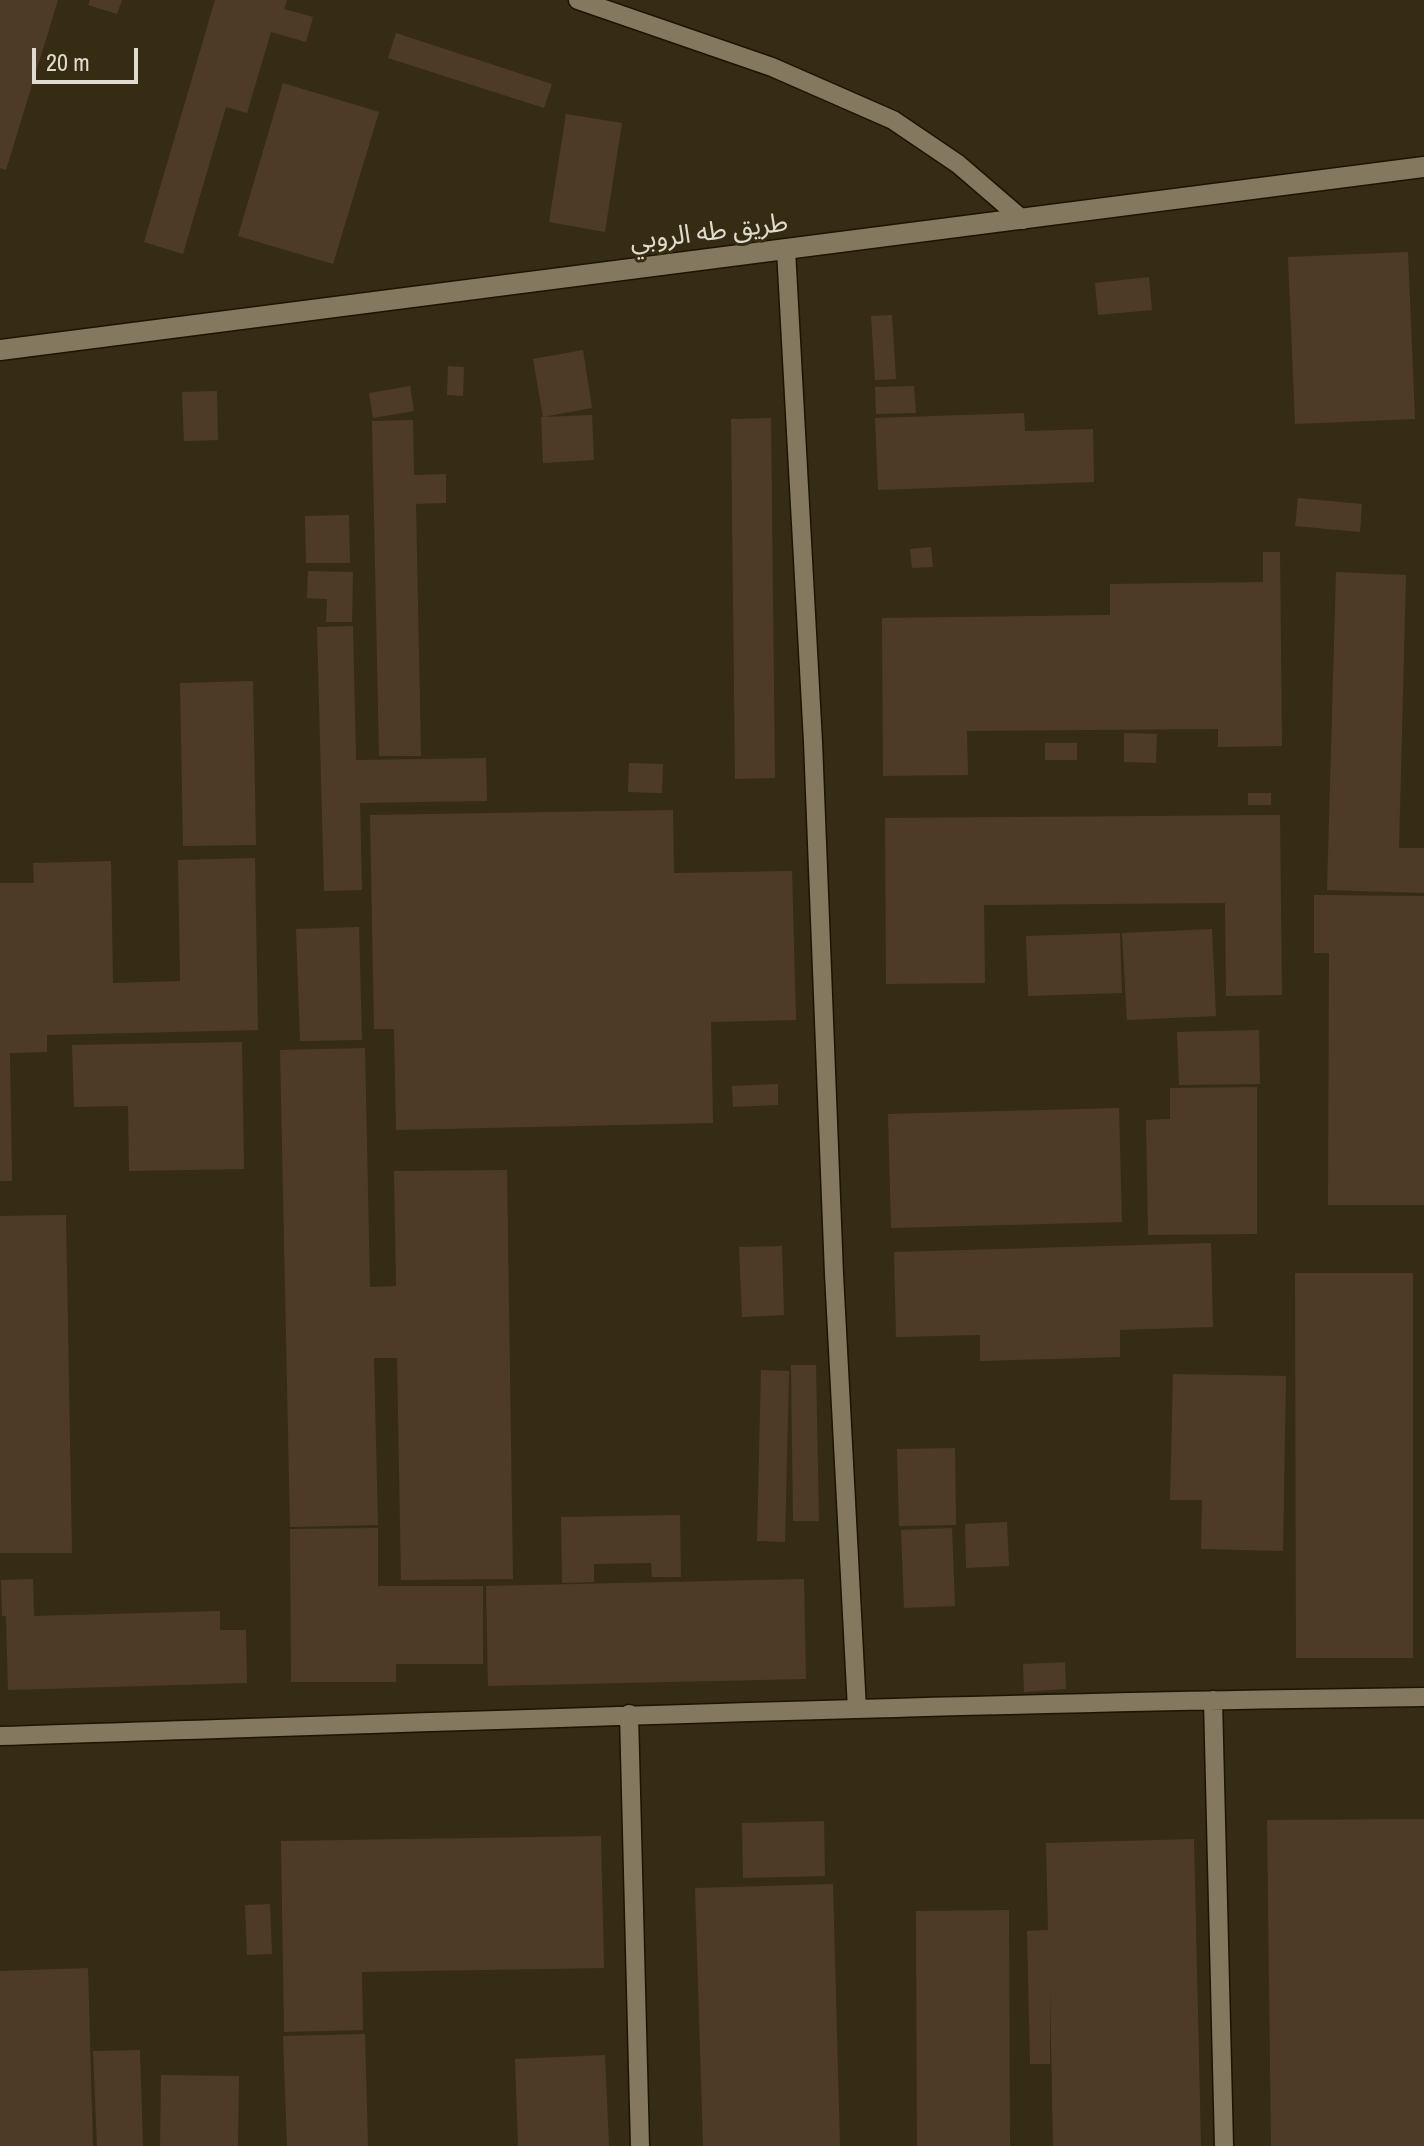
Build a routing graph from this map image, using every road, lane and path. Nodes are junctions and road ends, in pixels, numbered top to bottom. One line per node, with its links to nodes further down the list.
1 (578, 0): 3 (lane)
2 (1424, 167): 3 (street, طريق طه الروبي)
3 (1023, 220): 4 (street, طريق طه الروبي)
4 (786, 250): 5 (street, طريق طه الروبي); 8 (lane)
5 (0, 350)
6 (1424, 1697): 7 (lane)
7 (1213, 1700): 8 (lane); 12 (lane)
8 (857, 1709): 9 (lane)
9 (629, 1714): 10 (lane); 11 (lane)
10 (0, 1736)
11 (640, 2146)
12 (1224, 2146)

